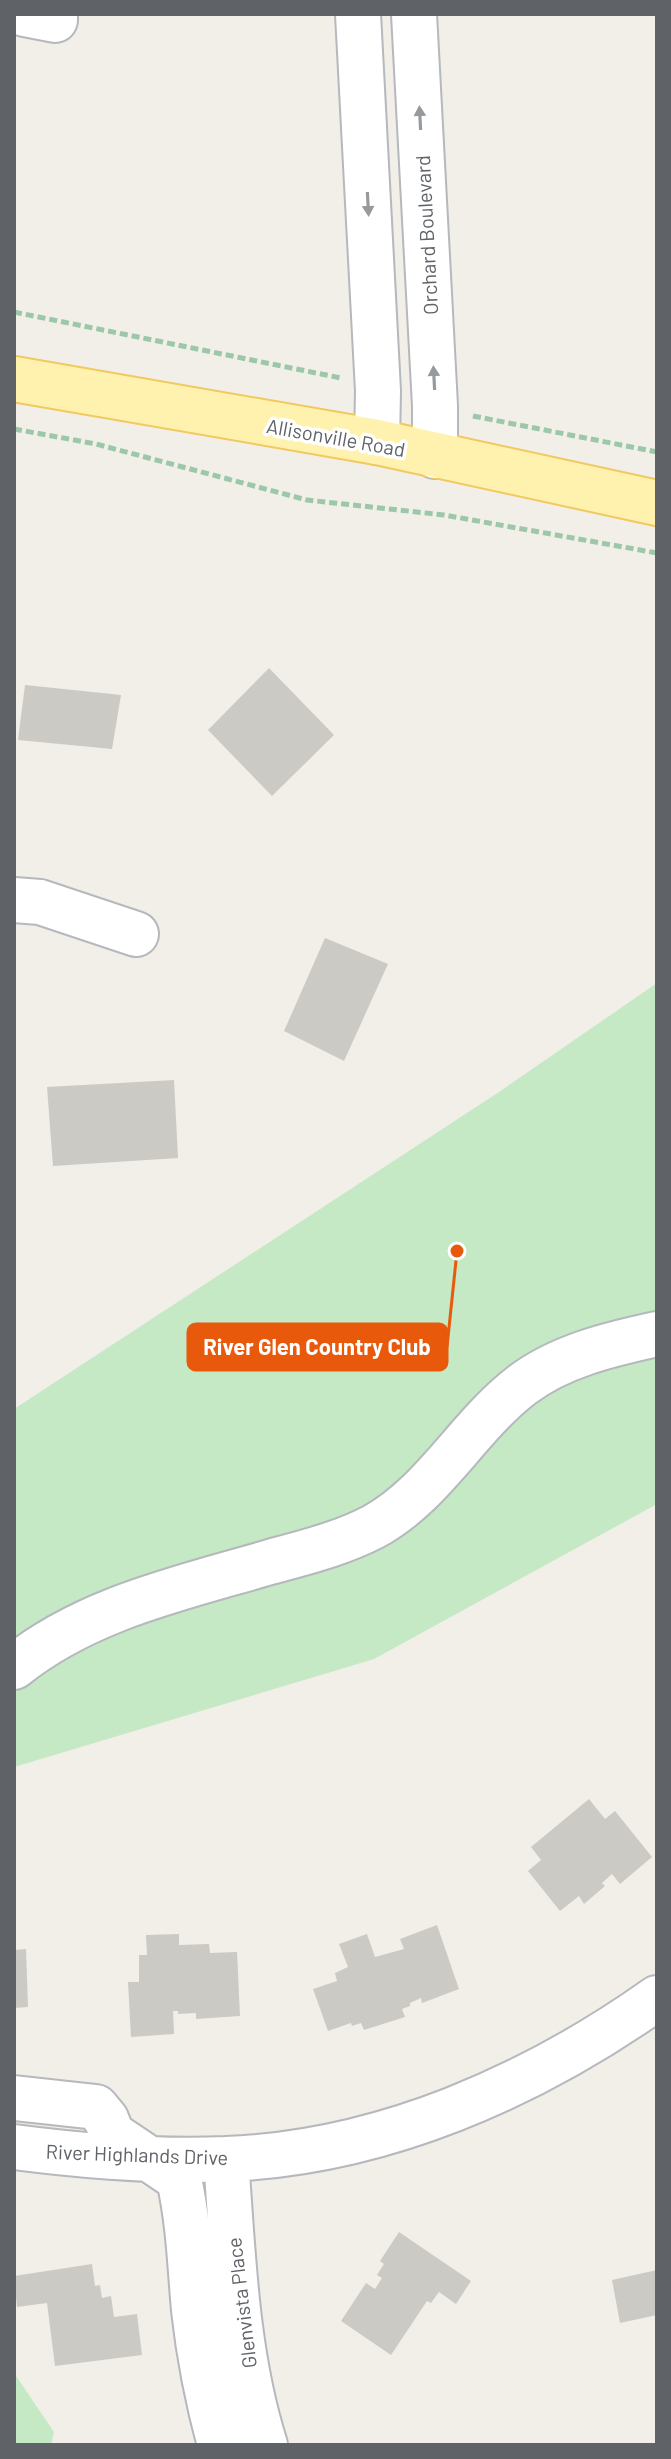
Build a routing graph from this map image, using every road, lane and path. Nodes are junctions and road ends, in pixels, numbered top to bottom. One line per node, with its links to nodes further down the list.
1 (24, 14): 2 (street)
2 (55, 14)
3 (358, 14): 7 (street, one-way to 7)
4 (414, 14): 8 (street, Orchard Boulevard, one-way to 4)
5 (14, 379): 7 (main road, Allisonville Road)
6 (14, 429): 10 (path)
7 (377, 442): 8 (main road, Allisonville Road)
8 (435, 456): 9 (main road, Allisonville Road)
9 (657, 503)
10 (657, 553)
11 (14, 900): 12 (street)
12 (136, 934)
13 (657, 1334): 14 (street)
14 (14, 1667)
15 (657, 1998): 19 (street, River Highlands Drive)
16 (14, 2098): 18 (street)
17 (14, 2147): 18 (street, River Highlands Drive)
18 (148, 2158): 19 (street, River Highlands Drive); 20 (street)
19 (226, 2159): 21 (street, Glenvista Place)
20 (220, 2445)
21 (265, 2445)

